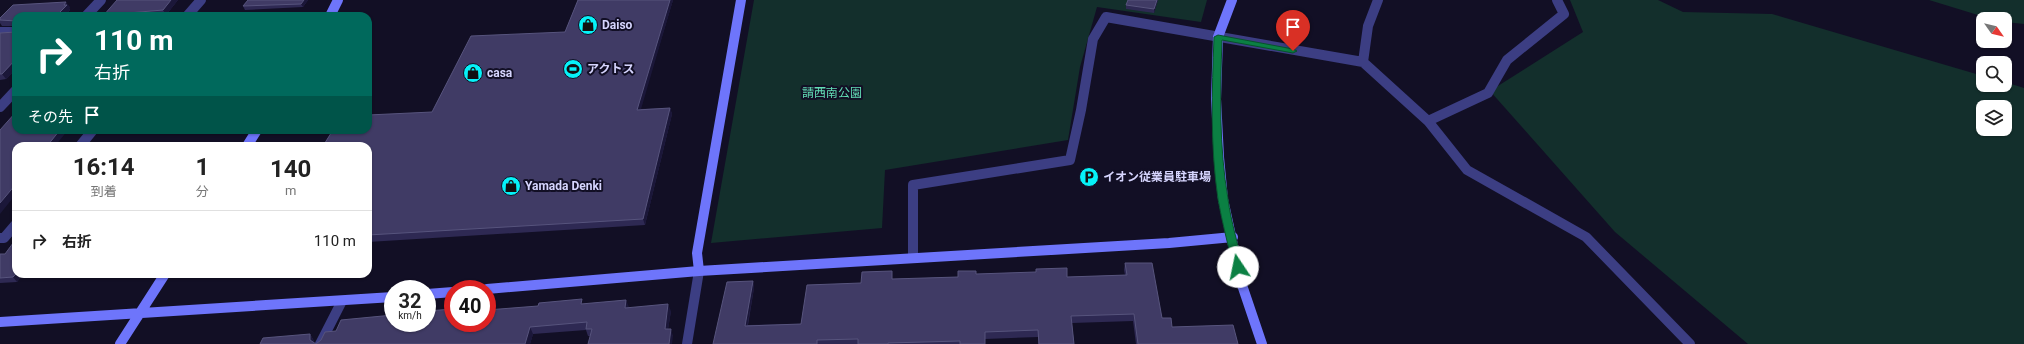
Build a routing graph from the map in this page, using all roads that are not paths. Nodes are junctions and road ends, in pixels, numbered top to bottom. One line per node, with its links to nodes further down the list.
1 (101, 0): 9 (street)
2 (201, 0): 10 (street)
3 (338, 0): 11 (street)
4 (343, 0): 12 (street)
5 (741, 0): 26 (street)
6 (1232, 0): 15 (street)
7 (1378, 0): 16 (street)
8 (1557, 0): 19 (street)
9 (90, 12)
10 (190, 12)
11 (332, 12)
12 (333, 12)
13 (0, 32): 14 (street)
14 (12, 32)
15 (1218, 37): 16 (street); 23 (street); 25 (street)
16 (1363, 62): 19 (street)
17 (12, 94): 18 (street)
18 (0, 107)
19 (1428, 121): 37 (street)
20 (90, 134): 21 (street)
21 (83, 142)
22 (12, 229): 24 (street)
23 (1232, 237): 25 (street); 36 (street)
24 (0, 238)
25 (913, 258): 26 (street)
26 (699, 271): 28 (street); 35 (street)
27 (163, 278): 31 (street)
28 (496, 288)
29 (384, 298): 30 (street)
30 (342, 301): 31 (street); 34 (street)
31 (141, 312): 32 (street); 33 (street)
32 (0, 322)
33 (120, 344)
34 (320, 344)
35 (687, 344)
36 (1262, 344)
37 (1690, 344)

